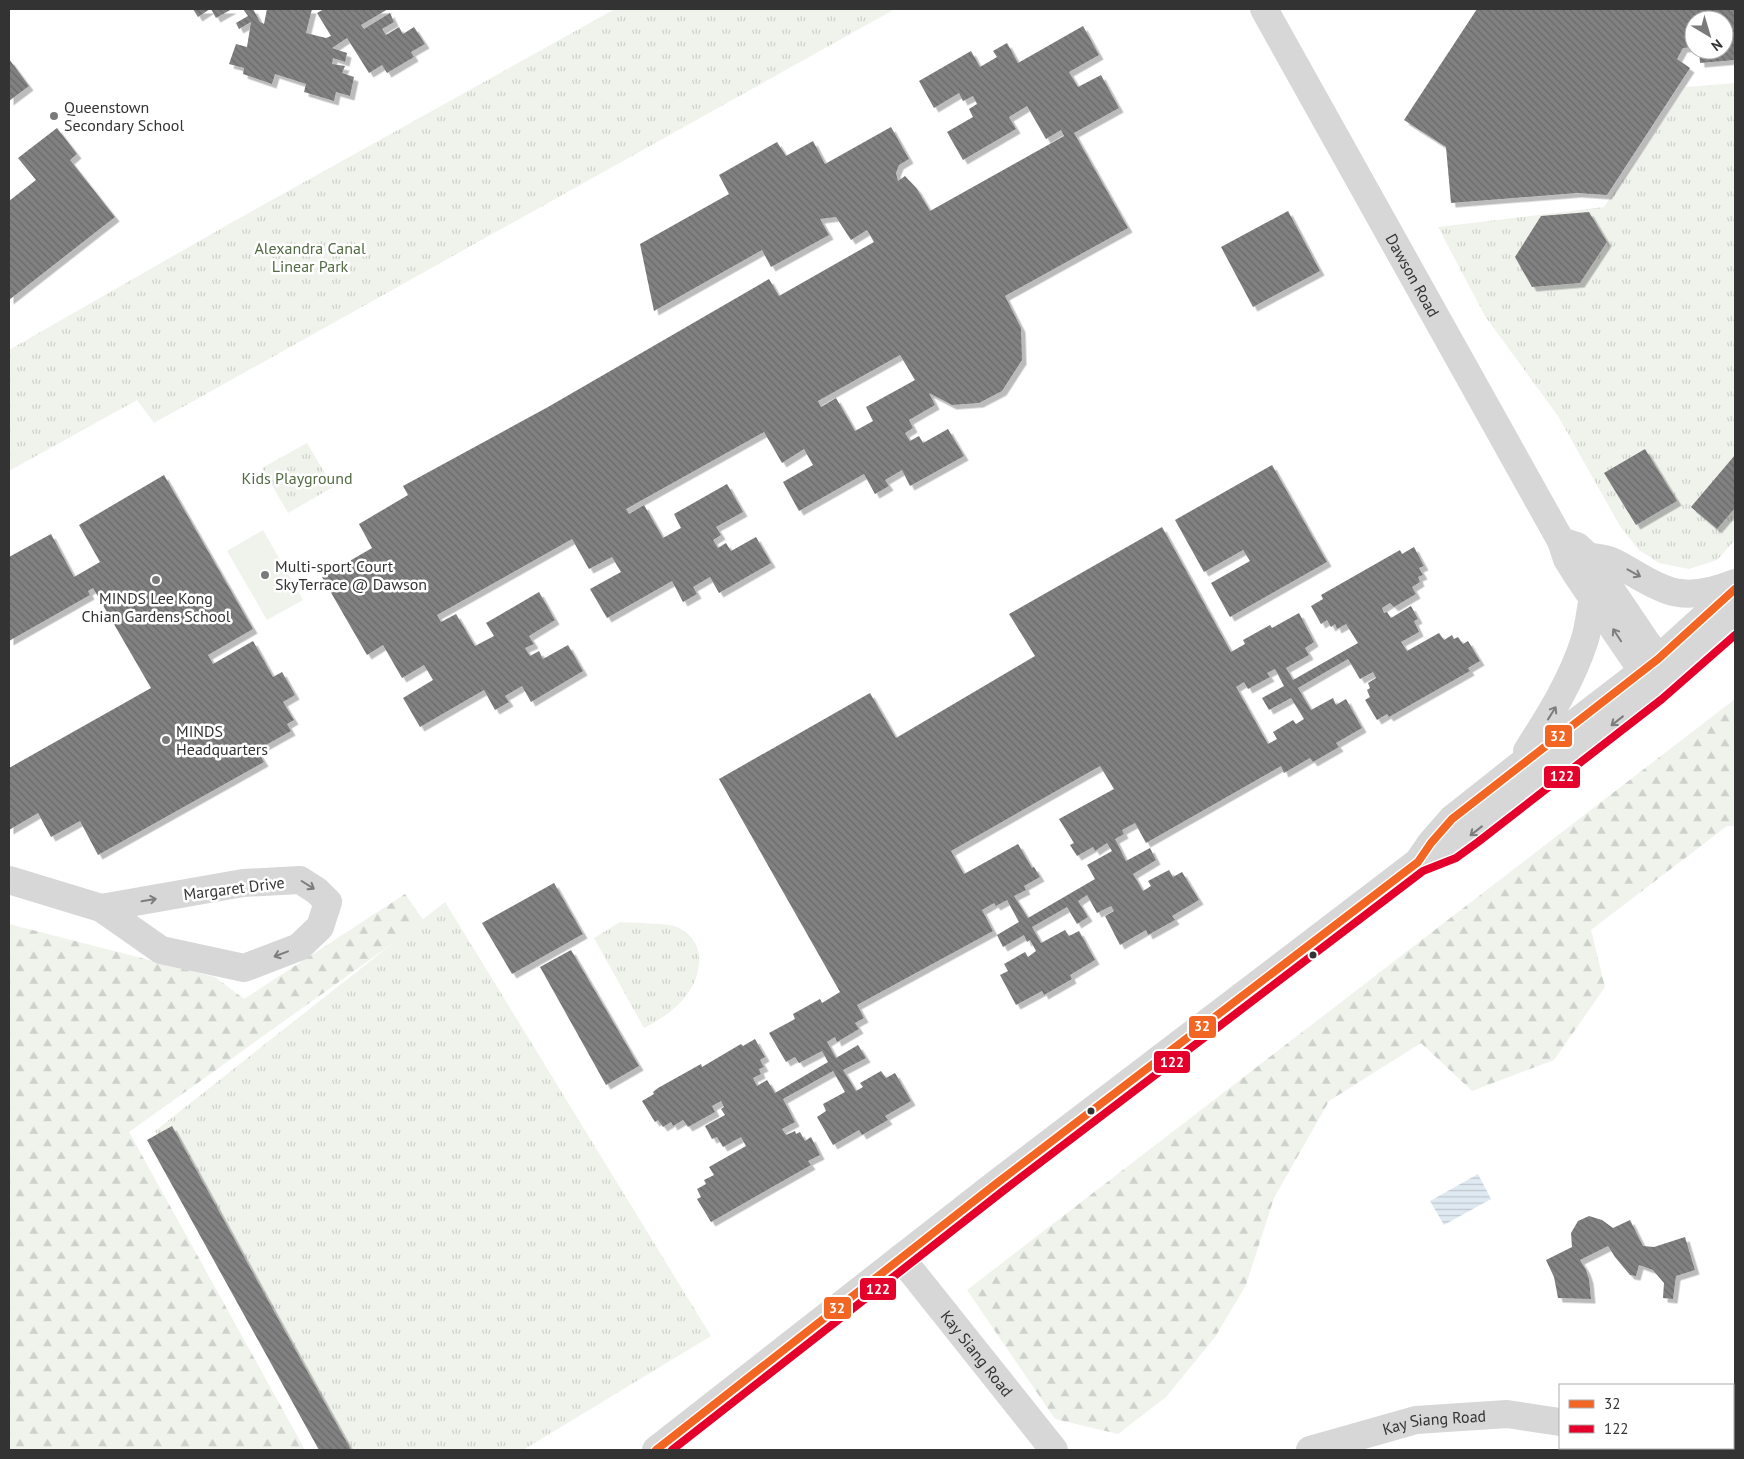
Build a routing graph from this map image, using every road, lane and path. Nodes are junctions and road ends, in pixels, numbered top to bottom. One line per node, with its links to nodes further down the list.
1 (1264, 9): 2 (street, Dawson Road)
2 (1561, 541): 3 (street); 6 (street, Dawson Road)
3 (1589, 557): 4 (street, one-way to 4); 8 (street)
4 (1735, 582)
5 (1735, 589): 8 (street)
6 (1593, 598): 8 (street, Dawson Road, one-way to 6); 9 (street, one-way to 6)
7 (1735, 622): 8 (street)
8 (1657, 675): 9 (street); 10 (street, one-way to 10)
9 (1515, 769): 10 (street)
10 (1418, 862): 13 (street)
11 (9, 880): 12 (street, Margaret Drive)
12 (101, 908): 12 (street, Margaret Drive, one-way to 12)
13 (901, 1258): 15 (street); 16 (street, Kay Siang Road)
14 (1559, 1422): 17 (street, Kay Siang Road)
15 (656, 1450)
16 (1054, 1450)
17 (1310, 1450)

